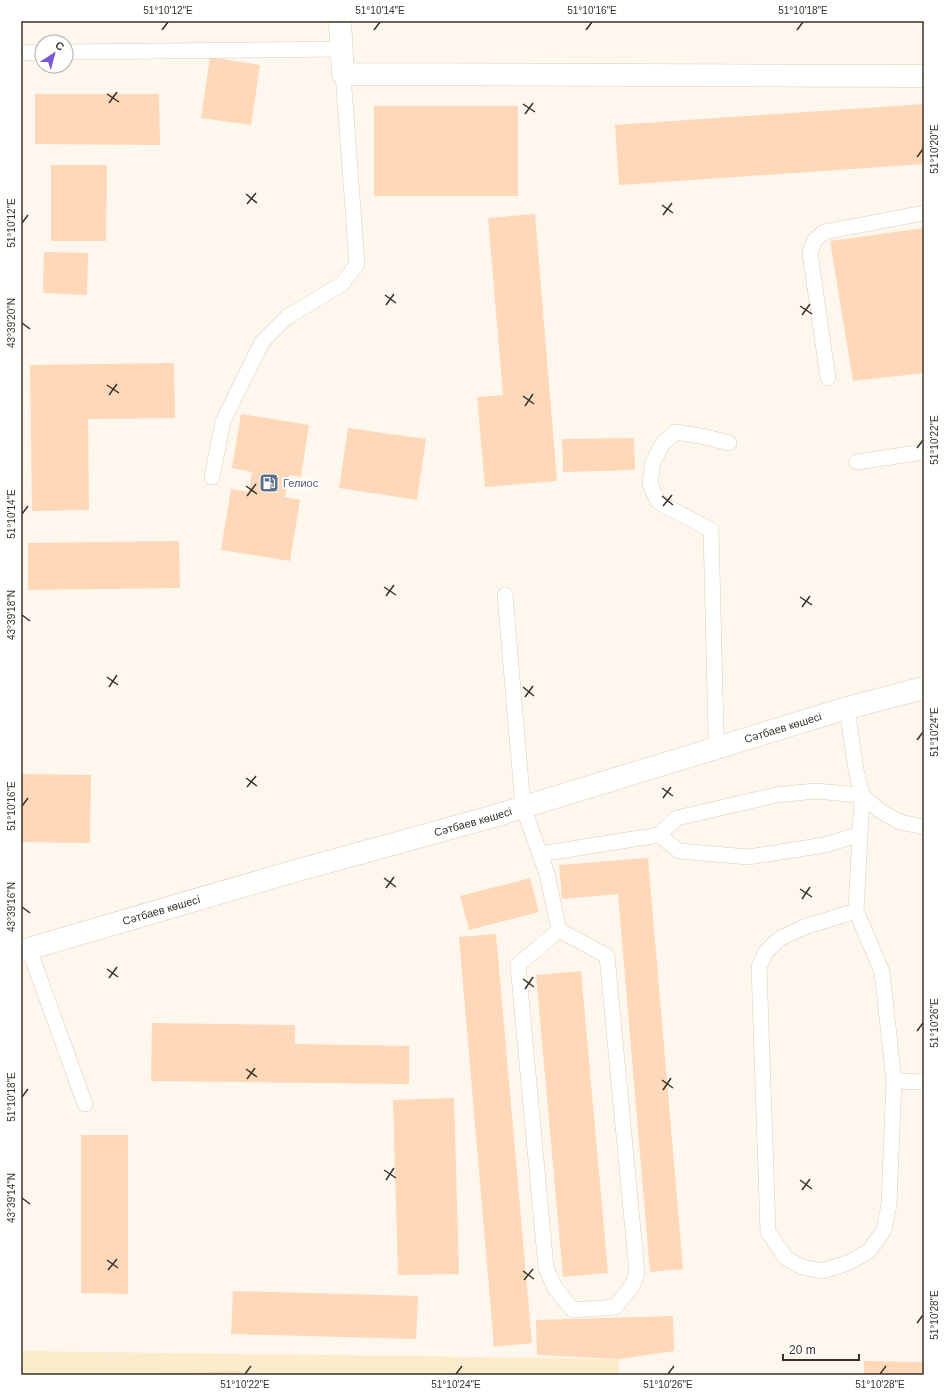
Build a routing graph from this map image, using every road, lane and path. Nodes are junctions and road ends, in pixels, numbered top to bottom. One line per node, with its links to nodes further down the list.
1 (340, 21): 2 (main road)
2 (342, 49): 4 (lane); 6 (main road)
3 (34, 52): 5 (lane)
4 (74, 52)
5 (21, 53)
6 (343, 74): 7 (main road); 13 (lane)
7 (924, 76)
8 (924, 213): 9 (lane)
9 (828, 378)
10 (728, 443): 17 (lane)
11 (924, 452): 12 (lane)
12 (857, 462)
13 (212, 477)
14 (505, 595): 19 (lane)
15 (924, 688): 16 (main road, Сәтбаев көшесі)
16 (847, 708): 17 (main road, Сәтбаев көшесі); 18 (lane)
17 (719, 748): 19 (main road, Сәтбаев көшесі)
18 (862, 795): 20 (lane); 21 (lane); 22 (lane)
19 (523, 807): 23 (lane); 26 (main road, Сәтбаев көшесі)
20 (924, 827)
21 (860, 834): 22 (lane); 24 (lane)
22 (658, 835): 23 (lane)
23 (540, 854): 25 (lane)
24 (856, 911): 27 (lane); 27 (lane)
25 (559, 930): 25 (lane)
26 (25, 950): 29 (lane)
27 (894, 1081): 28 (lane)
28 (924, 1082)
29 (85, 1104)

